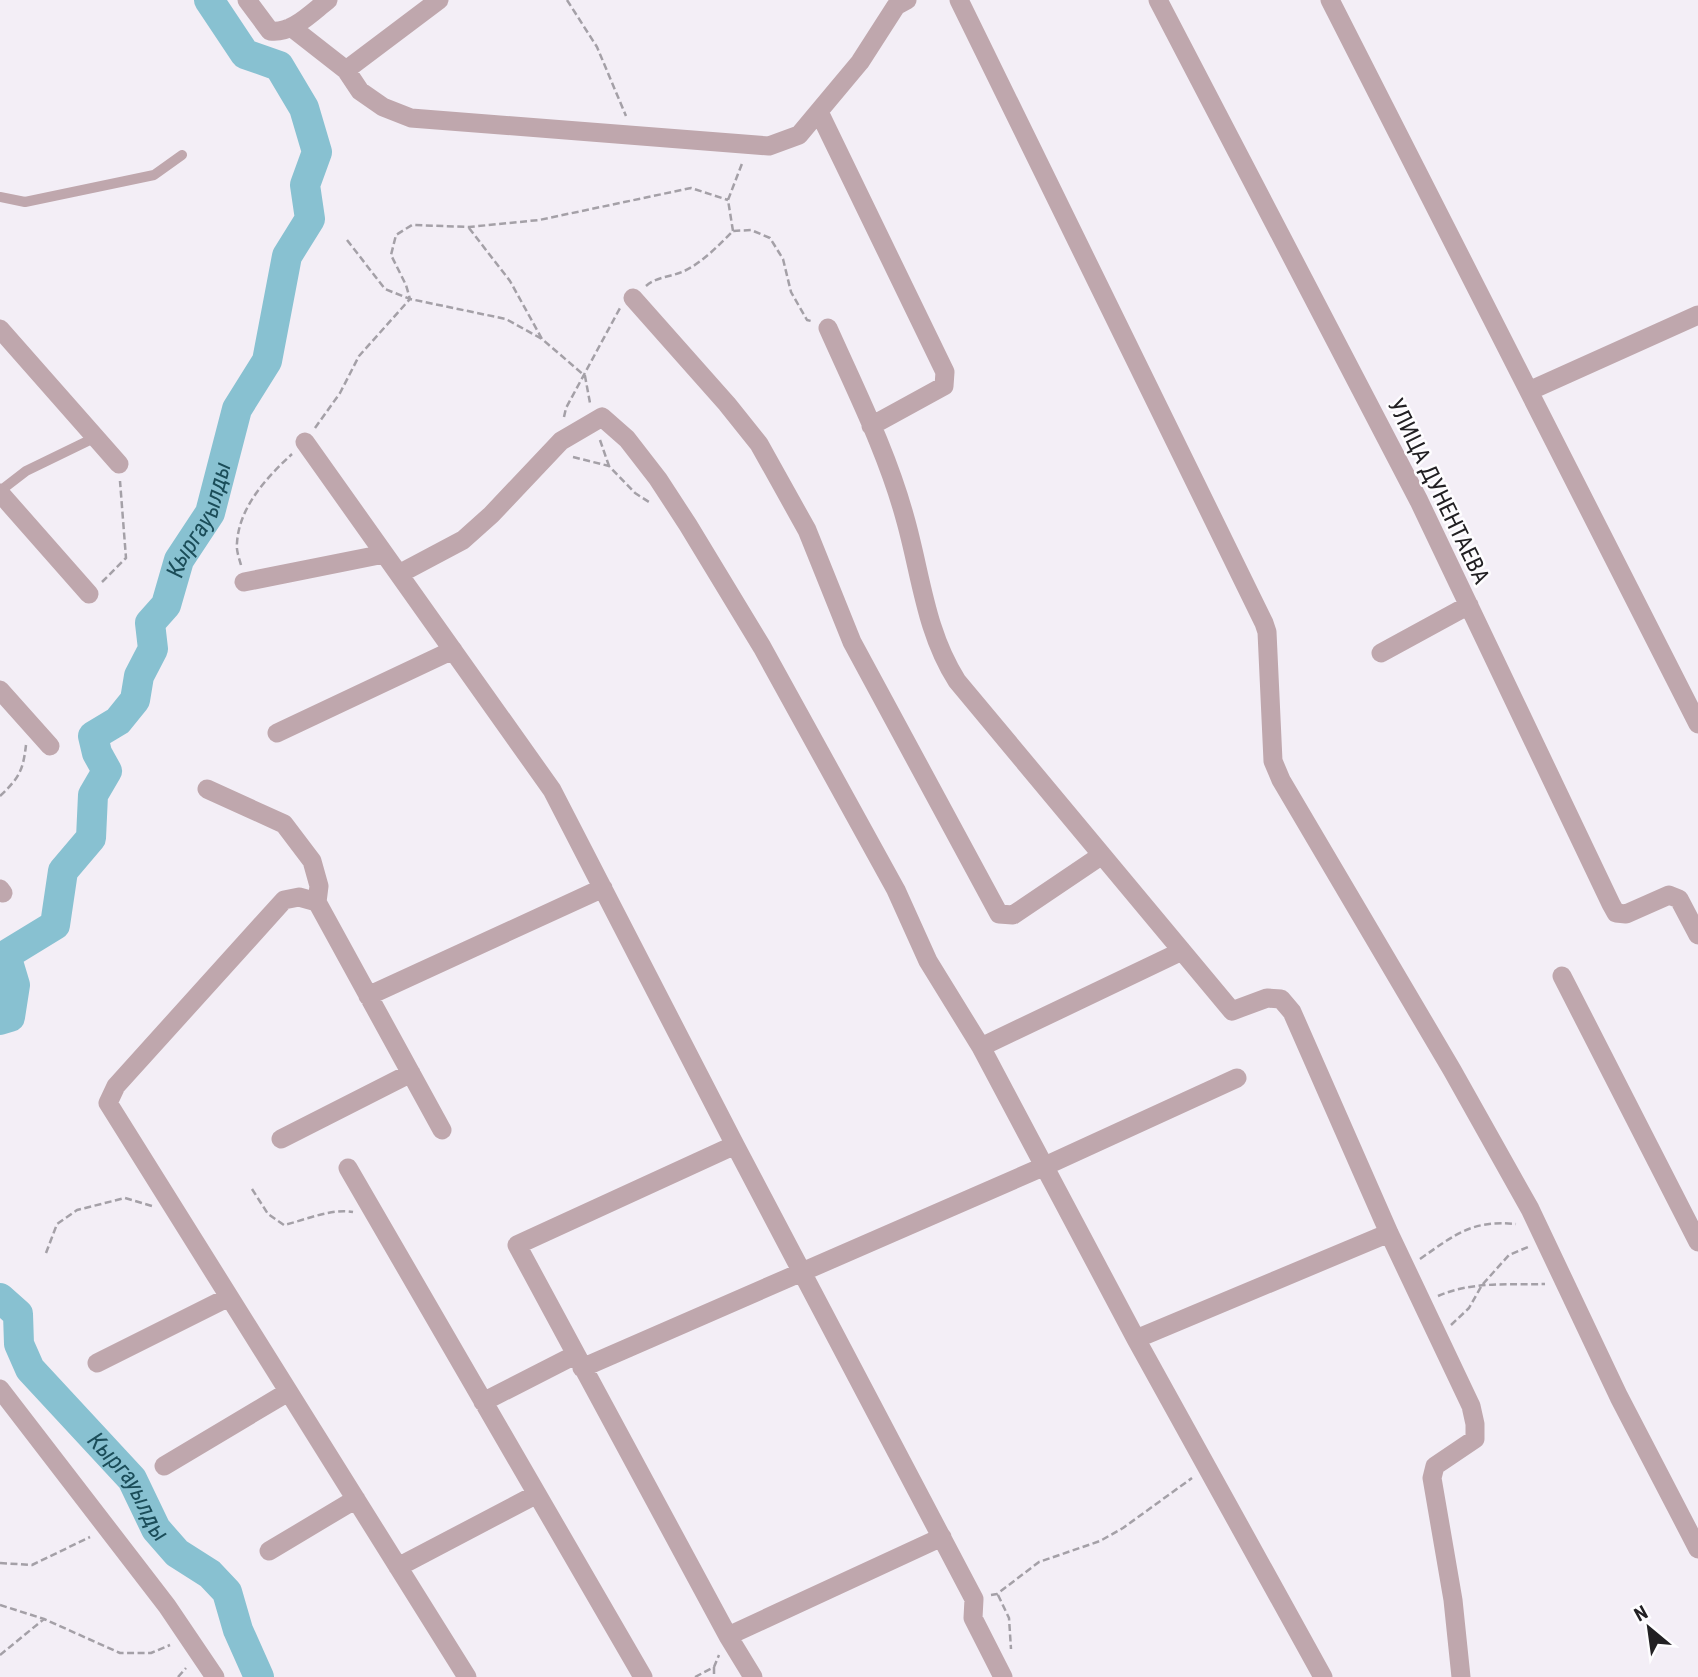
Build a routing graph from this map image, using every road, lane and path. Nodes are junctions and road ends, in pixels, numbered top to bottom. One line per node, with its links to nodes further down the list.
1 (247, 0): 9 (street)
2 (328, 0): 9 (street)
3 (439, 0): 10 (street)
4 (567, 0): 12 (path)
5 (907, 0): 11 (street)
6 (958, 0): 69 (street)
7 (1158, 0): 40 (street, УЛИЦА ДУНЕНТАЕВА)
8 (1330, 0): 27 (street)
9 (291, 27): 10 (street)
10 (346, 70): 12 (street)
11 (819, 112): 13 (street); 28 (street)
12 (634, 135): 13 (street)
13 (749, 145): 16 (path)
14 (182, 155): 15 (lane)
15 (0, 197)
16 (728, 200): 17 (path); 18 (path)
17 (469, 227): 21 (path); 25 (path)
18 (733, 231): 20 (path); 23 (path)
19 (347, 240): 21 (path)
20 (633, 298): 26 (path); 50 (street)
21 (410, 299): 25 (path); 31 (path)
22 (1698, 315): 27 (street)
23 (828, 328): 28 (street)
24 (0, 329): 29 (street)
25 (542, 339): 26 (path)
26 (584, 376): 30 (path)
27 (1529, 391): 45 (street)
28 (871, 426): 50 (street)
29 (96, 437): 33 (street); 34 (lane)
30 (561, 441): 32 (street); 57 (street)
31 (305, 442): 36 (street); 38 (path)
32 (540, 461): 35 (path); 37 (street)
33 (119, 464): 39 (path)
34 (0, 492): 39 (street)
35 (657, 506)
36 (384, 554): 37 (street); 38 (street)
37 (399, 574): 41 (street)
38 (244, 582)
39 (89, 594)
40 (1469, 605): 42 (street); 53 (street, УЛИЦА ДУНЕНТАЕВА)
41 (453, 650): 46 (street); 51 (street)
42 (1381, 653)
43 (0, 690): 44 (street)
44 (28, 722): 47 (street); 49 (path)
45 (1698, 724)
46 (277, 733)
47 (50, 746)
48 (208, 789): 52 (street)
49 (0, 796)
50 (1102, 855): 54 (street)
51 (603, 888): 56 (street); 62 (street)
52 (317, 902): 56 (street); 66 (street)
53 (1698, 935)
54 (1182, 951): 57 (street); 68 (street)
55 (1562, 976): 70 (street)
56 (368, 996): 58 (street)
57 (981, 1047): 63 (street)
58 (411, 1073): 60 (street); 61 (street)
59 (1237, 1078): 63 (street)
60 (442, 1130)
61 (281, 1139)
62 (735, 1145): 73 (street); 80 (street)
63 (1045, 1167): 73 (street); 79 (street)
64 (348, 1168): 67 (street)
65 (252, 1189): 67 (path)
66 (175, 1212): 71 (path); 76 (street)
67 (376, 1217): 84 (street)
68 (1389, 1233): 72 (street); 79 (street)
69 (1541, 1234): 72 (path); 74 (street); 75 (path)
70 (1698, 1242)
71 (46, 1253)
72 (1406, 1268): 77 (street)
73 (803, 1273): 80 (street); 90 (street)
74 (1565, 1283): 75 (path); 91 (street)
75 (1482, 1285): 77 (path); 78 (path)
76 (229, 1297): 81 (street); 83 (street)
77 (1422, 1303): 78 (street)
78 (1439, 1337): 111 (street)
79 (1136, 1339): 86 (street)
80 (578, 1361): 84 (street); 100 (street)
81 (97, 1363)
82 (0, 1390): 89 (street)
83 (288, 1392): 85 (street); 88 (street)
84 (483, 1402): 87 (street)
85 (164, 1466)
86 (1207, 1467): 95 (path); 110 (street)
87 (537, 1494): 94 (street); 106 (street)
88 (356, 1499): 92 (street); 94 (street)
89 (108, 1528): 93 (path); 99 (street)
90 (942, 1537): 96 (street); 100 (street)
91 (1698, 1549)
92 (270, 1551)
93 (0, 1563)
94 (398, 1567): 105 (street)
95 (997, 1594): 96 (path); 103 (path)
96 (975, 1599): 103 (street)
97 (0, 1605): 98 (path)
98 (44, 1619): 99 (path); 101 (path)
99 (189, 1636): 104 (street)
100 (728, 1636): 102 (path); 109 (street)
101 (0, 1655)
102 (713, 1667): 107 (path); 108 (path)
103 (1003, 1676)
104 (215, 1677)
105 (467, 1677)
106 (643, 1677)
107 (695, 1677)
108 (714, 1677)
109 (753, 1677)
110 (1323, 1677)
111 (1461, 1677)

